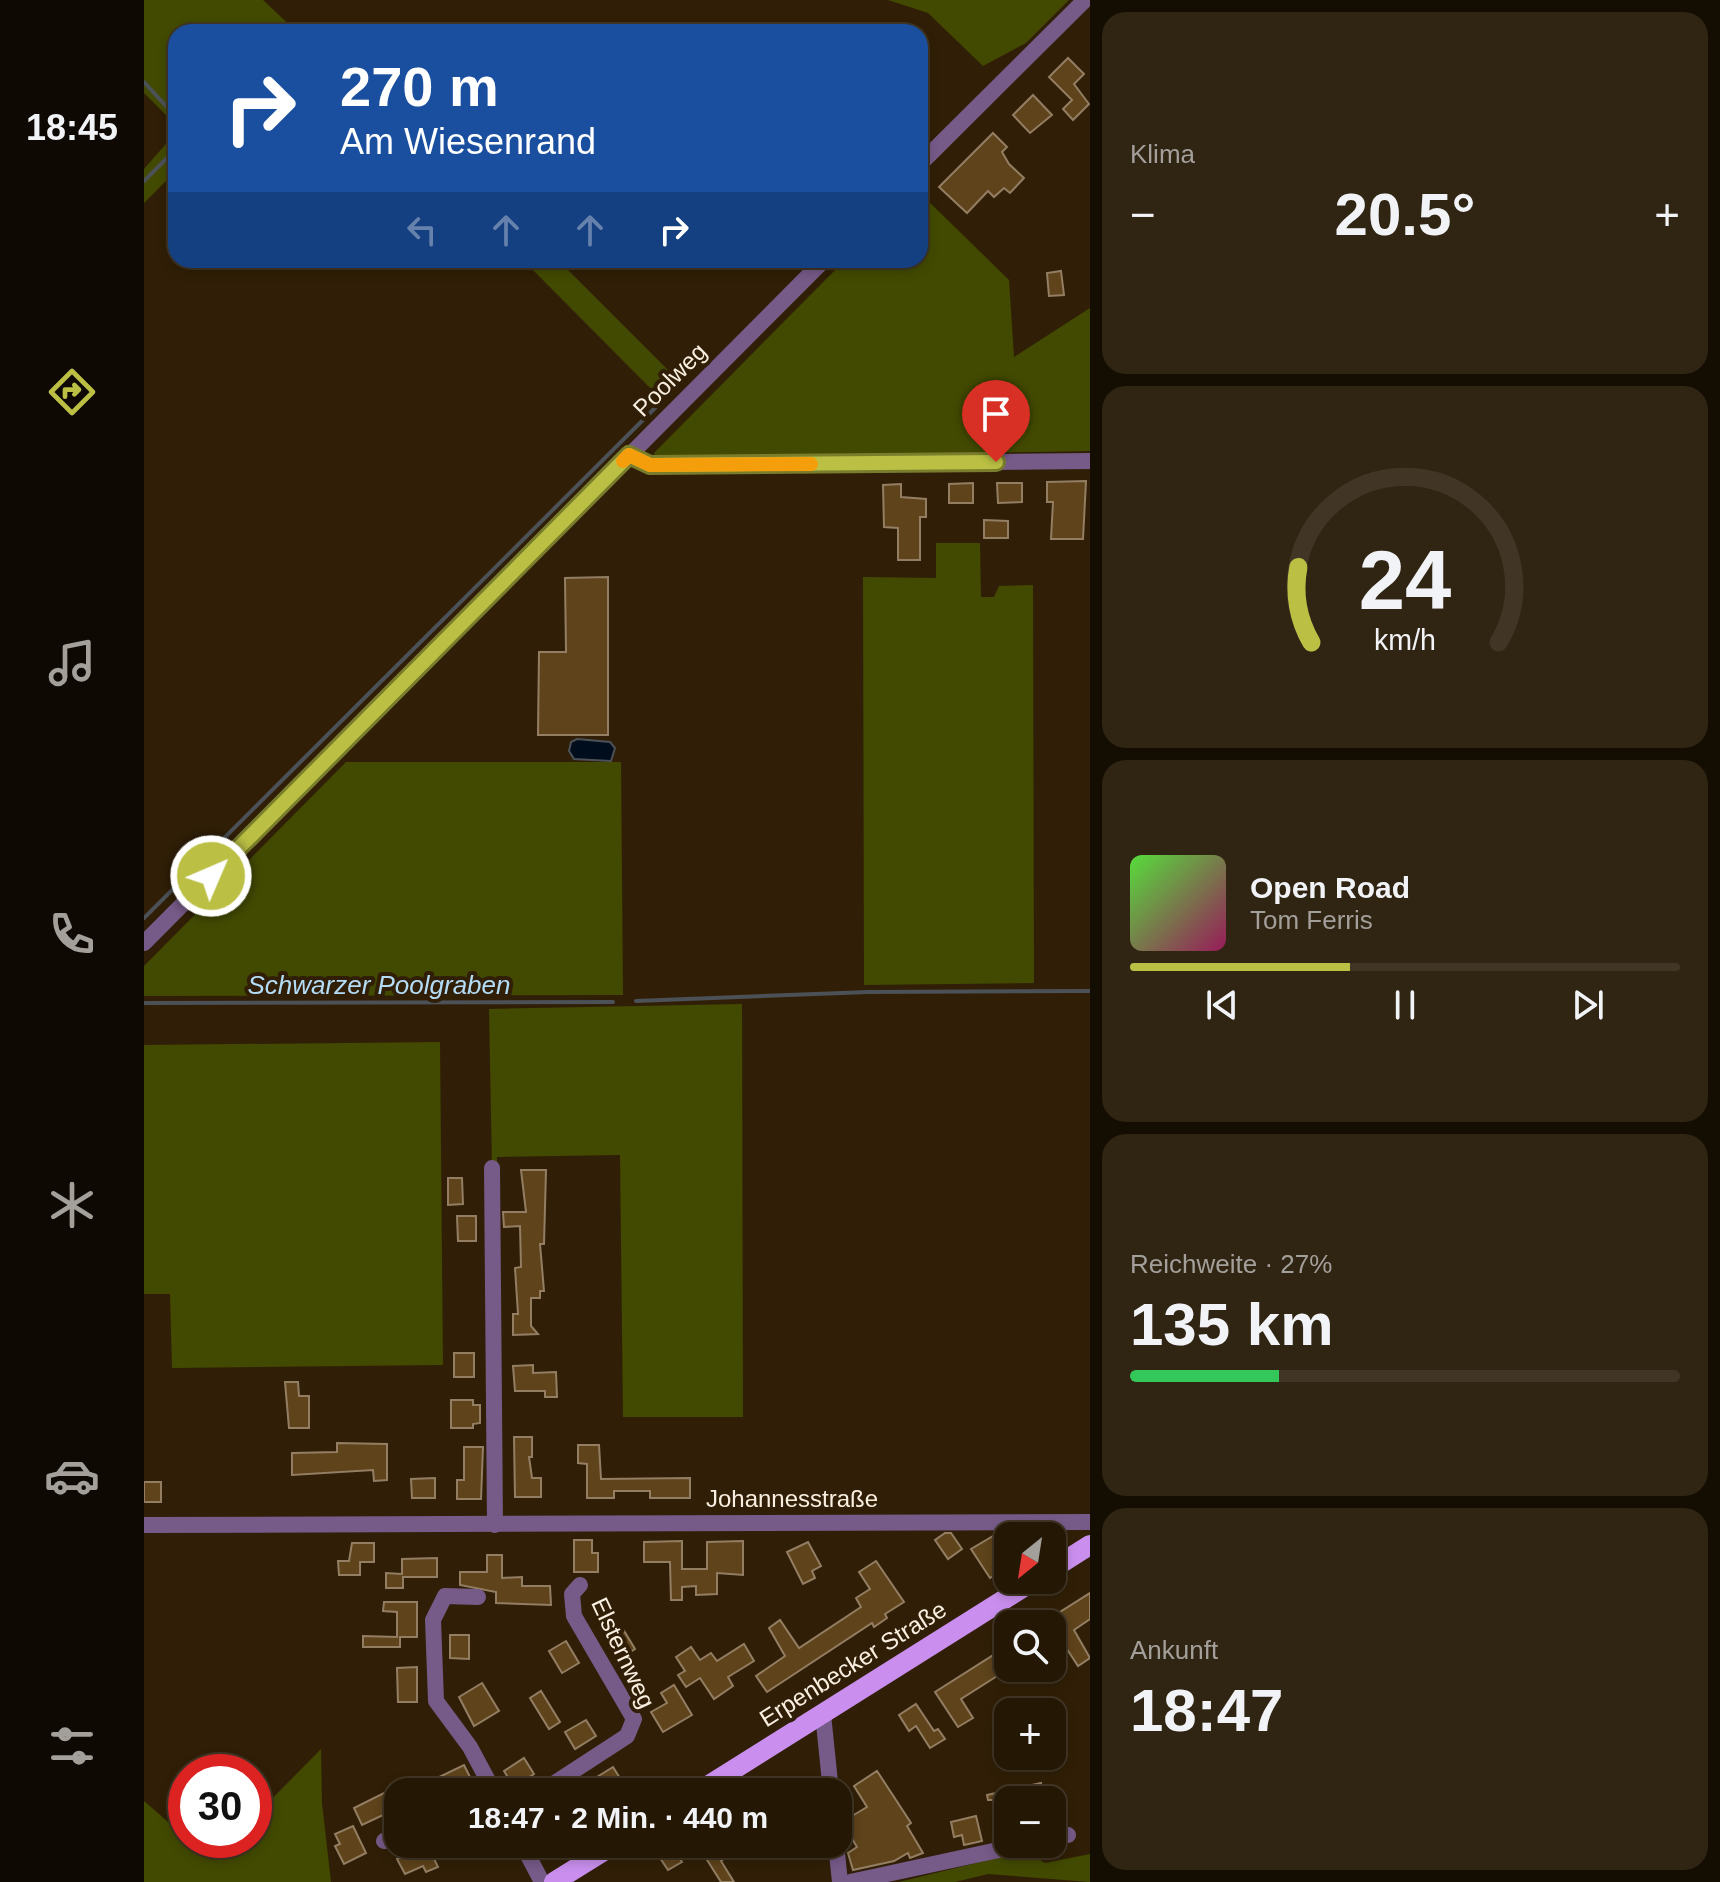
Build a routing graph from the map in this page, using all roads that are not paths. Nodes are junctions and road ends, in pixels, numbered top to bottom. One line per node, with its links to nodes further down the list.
1 (1085, 0): 2 (street)
2 (928, 156)
3 (816, 268): 4 (street, Poolweg)
4 (629, 455): 5 (street); 6 (street, Poolweg)
5 (1090, 461)
6 (144, 943)
7 (492, 1168): 10 (street)
8 (1090, 1522): 10 (street, Johannesstraße)
9 (144, 1525): 10 (street, Johannesstraße)
10 (495, 1525)
11 (1090, 1545): 12 (main road)
12 (1066, 1560)
13 (580, 1585): 18 (street, Elsternweg)
14 (1013, 1594): 16 (main road, Erpenbecker Straße)
15 (478, 1597): 17 (street)
16 (823, 1714): 19 (main road, Erpenbecker Straße); 20 (street)
17 (484, 1778)
18 (562, 1778)
19 (720, 1778)
20 (830, 1778)
21 (994, 1851): 28 (street)
22 (529, 1858): 25 (street)
23 (593, 1858): 26 (main road)
24 (837, 1858): 27 (street)
25 (542, 1882)
26 (554, 1882)
27 (840, 1882)
28 (850, 1882)

